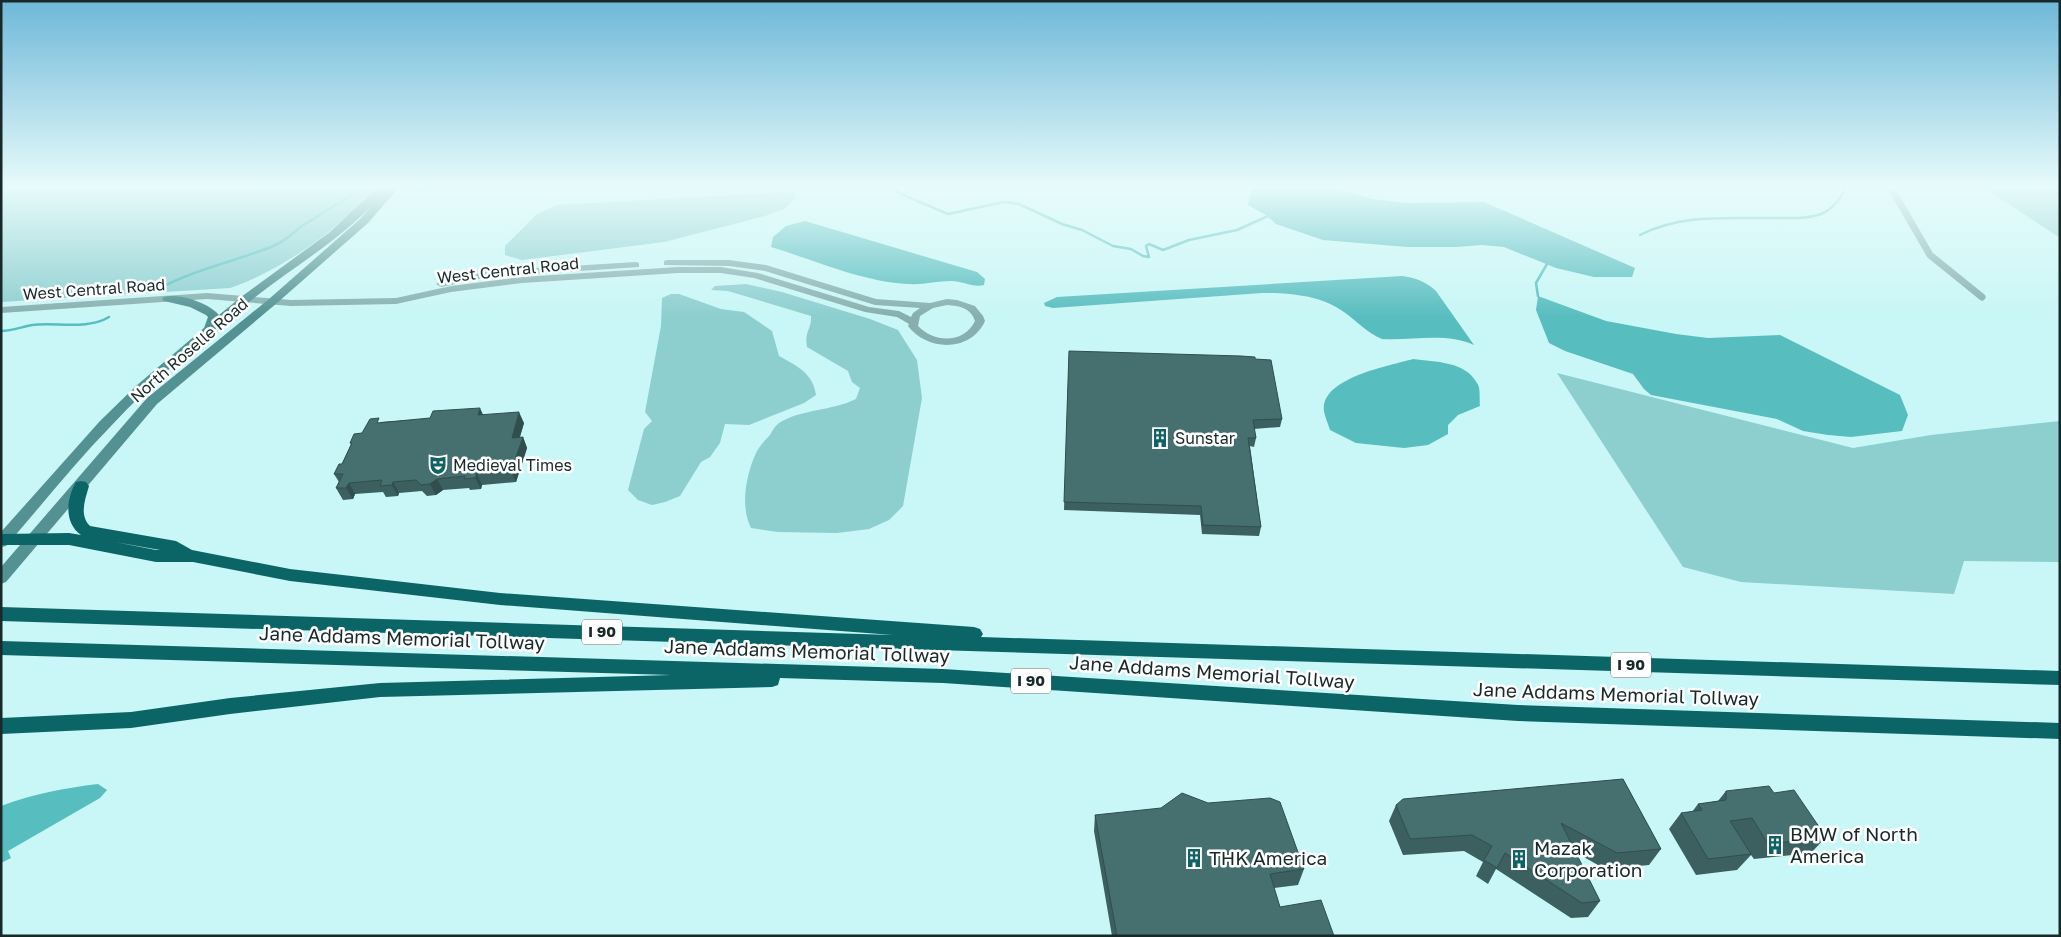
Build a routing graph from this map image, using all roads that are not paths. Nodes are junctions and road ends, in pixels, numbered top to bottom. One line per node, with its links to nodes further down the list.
1 (339, 230): 9 (main road, North Roselle Road)
2 (354, 230): 10 (main road, North Roselle Road)
3 (1915, 230): 7 (street)
4 (738, 264): 5 (street, West Central Road); 6 (street); 11 (street, West Central Road)
5 (634, 269): 6 (street, West Central Road); 10 (street, West Central Road)
6 (730, 272): 13 (street, West Central Road)
7 (1982, 297)
8 (168, 299): 9 (street, West Central Road); 12 (street, West Central Road); 14 (main road)
9 (246, 299): 10 (street, West Central Road); 14 (main road, North Roselle Road)
10 (273, 301): 15 (main road, North Roselle Road)
11 (930, 306): 13 (street); 13 (street)
12 (1, 310)
13 (913, 322)
14 (209, 330): 17 (main road, North Roselle Road)
15 (82, 486): 16 (main road, North Roselle Road); 18 (highway)
16 (35, 538): 17 (highway); 18 (highway); 19 (main road, North Roselle Road)
17 (2, 541)
18 (193, 556): 22 (highway)
19 (1, 578)
20 (1, 614): 22 (highway, Jane Addams Memorial Tollway / I 90)
21 (1, 648): 23 (highway, Jane Addams Memorial Tollway / I 90)
22 (1202, 651): 24 (highway, Jane Addams Memorial Tollway / I 90)
23 (943, 676): 25 (highway); 26 (highway, Jane Addams Memorial Tollway / I 90)
24 (2060, 678)
25 (1, 726)
26 (2060, 731)

